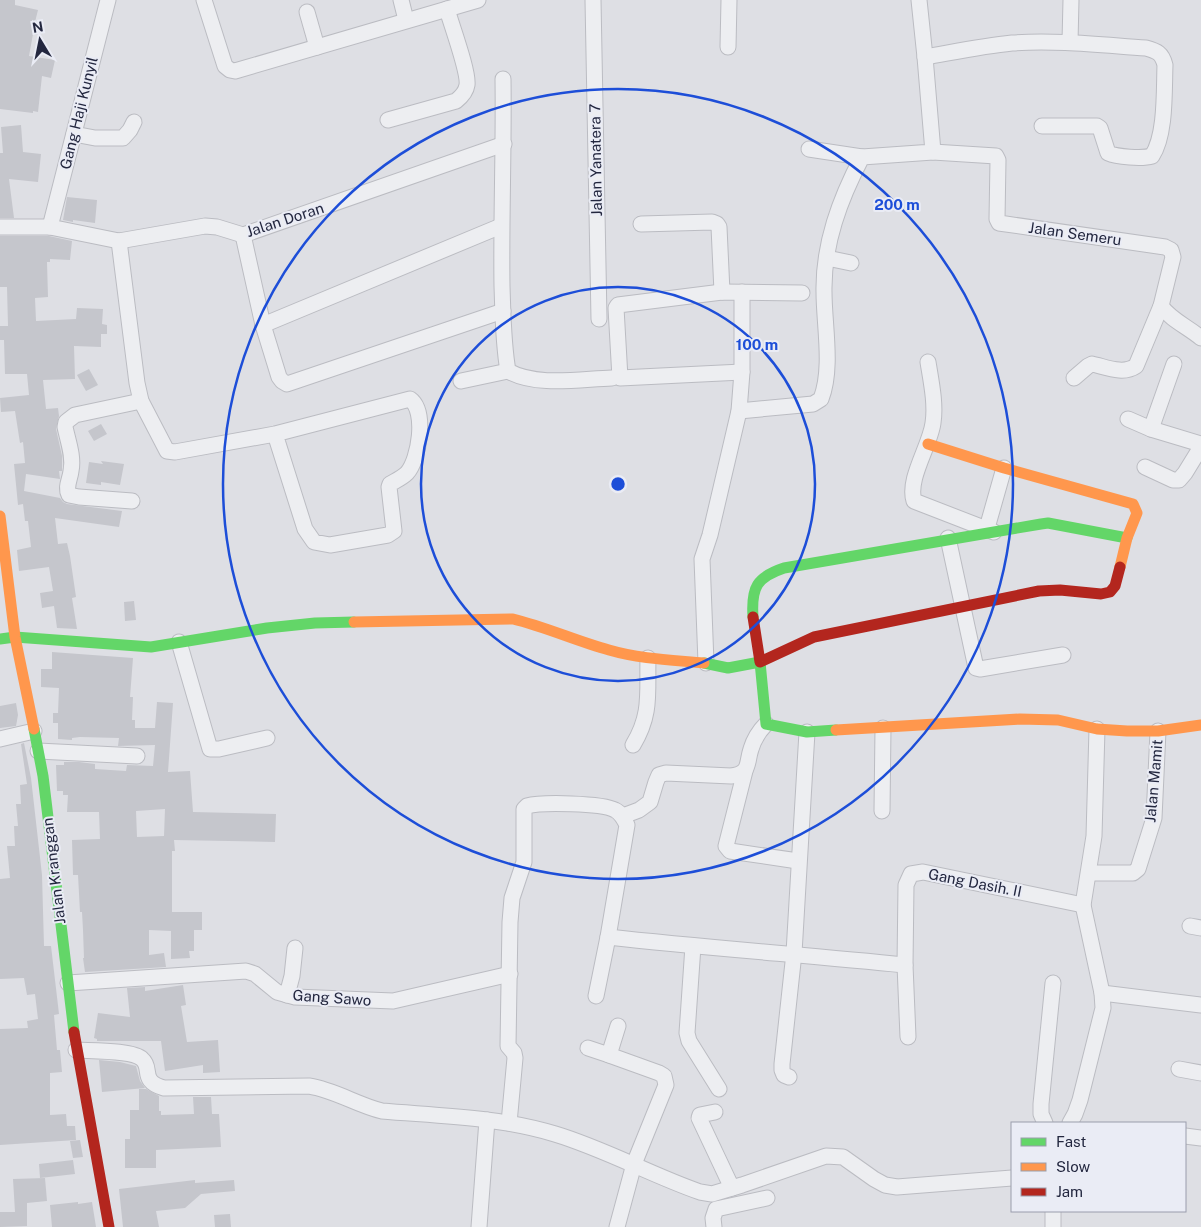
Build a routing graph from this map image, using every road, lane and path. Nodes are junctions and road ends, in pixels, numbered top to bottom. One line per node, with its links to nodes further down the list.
1 (108, 0): 20 (street, Gang Haji Kunyil)
2 (204, 0): 13 (street)
3 (401, 0): 11 (street)
4 (478, 0): 9 (street)
5 (592, 0): 38 (street, Jalan Yanatera 7)
6 (729, 0): 14 (street)
7 (919, 0): 15 (street)
8 (1071, 0): 12 (street)
9 (447, 9): 11 (street); 17 (street)
10 (307, 12): 13 (street)
11 (406, 20): 13 (street)
12 (1070, 42): 15 (street); 19 (street)
13 (317, 47)
14 (728, 47)
15 (926, 58): 23 (street)
16 (503, 79): 21 (street)
17 (388, 120)
18 (134, 122): 20 (street)
19 (1042, 126)
20 (74, 134): 28 (street, Gang Haji Kunyil)
21 (504, 144): 26 (street); 29 (street, Jalan Doran)
22 (809, 149): 24 (street)
23 (933, 152): 24 (street); 36 (street, Jalan Semeru)
24 (862, 157): 31 (street)
25 (641, 224): 33 (street)
26 (501, 226): 37 (street); 39 (street)
27 (0, 227): 28 (street, Jalan Doran)
28 (50, 227): 30 (street, Jalan Doran)
29 (243, 235): 30 (street, Jalan Doran); 39 (street)
30 (119, 241): 48 (street)
31 (827, 258): 32 (street); 49 (street)
32 (851, 263)
33 (722, 292): 34 (street); 44 (street)
34 (742, 292): 35 (street); 44 (street)
35 (802, 293)
36 (1161, 306): 40 (street); 46 (street)
37 (503, 311): 39 (street); 43 (street)
38 (599, 319)
39 (263, 324)
40 (1201, 338)
41 (928, 362): 53 (street)
42 (1174, 364): 51 (street)
43 (508, 371): 45 (street); 47 (street)
44 (742, 372): 49 (street)
45 (612, 378)
46 (1074, 378)
47 (461, 381)
48 (141, 401): 52 (street); 57 (street)
49 (739, 410): 69 (street)
50 (1128, 419): 51 (street)
51 (1151, 429): 54 (street)
52 (275, 434): 52 (street)
53 (928, 444): 56 (street); 59 (street)
54 (1201, 445): 55 (street)
55 (1146, 467)
56 (1004, 468): 59 (street); 61 (street)
57 (132, 501)
58 (0, 516): 63 (street, Jalan Kranggan)
59 (991, 530): 60 (street); 61 (street)
60 (948, 538): 62 (street); 68 (street)
61 (1127, 538): 62 (street)
62 (962, 608): 66 (street); 68 (street)
63 (15, 637): 64 (street); 65 (street); 74 (street, Jalan Kranggan)
64 (0, 640)
65 (179, 642): 67 (street); 77 (street)
66 (1063, 654)
67 (648, 658): 69 (street); 79 (street)
68 (760, 662): 69 (street); 70 (street)
69 (706, 663)
70 (766, 724): 76 (street); 82 (street)
71 (883, 728): 73 (street); 76 (street); 83 (street)
72 (1199, 728): 75 (street)
73 (1097, 729): 75 (street); 86 (street)
74 (34, 731): 78 (street); 80 (street, Jalan Kranggan)
75 (1158, 731): 86 (street, Jalan Mamit)
76 (807, 732): 85 (street)
77 (267, 738)
78 (0, 739)
79 (633, 745)
80 (38, 751): 81 (street); 94 (street, Jalan Kranggan)
81 (137, 756)
82 (745, 771): 84 (street); 85 (street)
83 (882, 811)
84 (622, 816): 88 (street); 93 (street)
85 (798, 861): 91 (street)
86 (1089, 873): 87 (street)
87 (1083, 905): 92 (street, Gang Dasih. II); 96 (street)
88 (608, 937): 89 (street); 98 (street)
89 (693, 946): 91 (street); 108 (street)
90 (295, 948): 97 (street)
91 (794, 953): 92 (street); 107 (street)
92 (905, 965): 101 (street, Gang Dasih. II)
93 (510, 974): 97 (street, Gang Sawo); 113 (street)
94 (68, 983): 97 (street, Gang Sawo); 103 (street, Jalan Kranggan)
95 (1053, 983): 111 (street)
96 (1102, 993): 99 (street); 112 (street)
97 (286, 995)
98 (596, 996)
99 (1201, 1005)
100 (618, 1026): 104 (street)
101 (908, 1037)
102 (588, 1048): 104 (street)
103 (76, 1050): 110 (street); 121 (street, Jalan Kranggan)
104 (609, 1055): 116 (street)
105 (1179, 1069): 106 (street)
106 (1201, 1073)
107 (789, 1077)
108 (719, 1088)
109 (715, 1112): 118 (street)
110 (487, 1120): 113 (street); 122 (street)
111 (1044, 1122)
112 (1071, 1122)
113 (509, 1123): 116 (street)
114 (1186, 1136): 115 (street)
115 (1201, 1138)
116 (634, 1164): 118 (street); 123 (street)
117 (1011, 1178): 118 (street)
118 (732, 1188)
119 (767, 1198): 124 (street)
120 (1053, 1212): 125 (street)
121 (109, 1227)
122 (479, 1227)
123 (617, 1227)
124 (714, 1227)
125 (1053, 1227)

